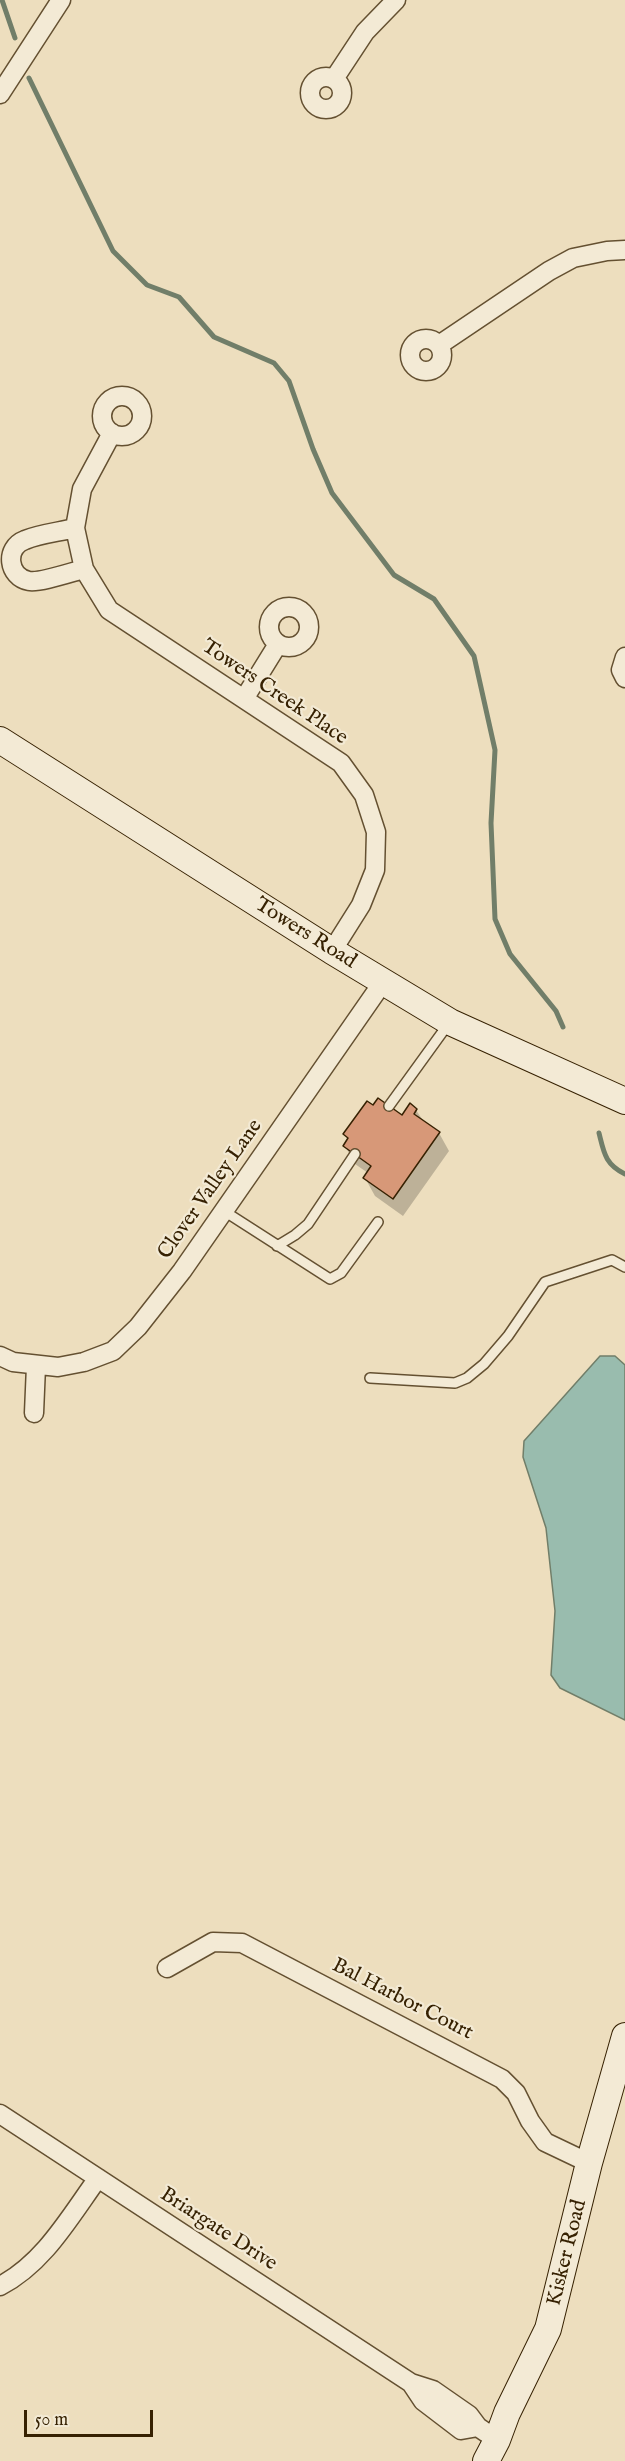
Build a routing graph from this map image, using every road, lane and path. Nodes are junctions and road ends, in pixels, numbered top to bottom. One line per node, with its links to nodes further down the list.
1 (61, 0): 4 (street)
2 (396, 0): 3 (street)
3 (334, 79)
4 (0, 94)
5 (625, 250): 6 (street)
6 (439, 345)
7 (112, 433): 8 (street, Towers Creek Place)
8 (75, 528): 9 (street, Towers Creek Place); 9 (street)
9 (84, 569): 13 (street, Towers Creek Place)
10 (278, 644): 13 (street)
11 (625, 657): 12 (street)
12 (625, 678)
13 (244, 699): 15 (street, Towers Creek Place)
14 (0, 740): 15 (main road, Towers Road)
15 (332, 951): 16 (main road, Towers Road)
16 (383, 982): 17 (main road, Towers Road); 21 (street, Clover Valley Lane)
17 (450, 1022): 18 (main road, Towers Road); 19 (lane)
18 (625, 1101)
19 (389, 1106)
20 (355, 1155): 23 (lane)
21 (224, 1211): 23 (lane); 26 (street, Clover Valley Lane)
22 (378, 1222): 23 (lane)
23 (277, 1246)
24 (625, 1267): 27 (lane)
25 (0, 1356): 26 (street, Clover Valley Lane)
26 (36, 1366): 28 (street)
27 (370, 1378)
28 (34, 1413)
29 (167, 1968): 32 (street, Bal Harbor Court)
30 (625, 2036): 32 (main road, Kisker Road)
31 (0, 2114): 33 (street, Briargate Drive)
32 (589, 2163): 35 (main road, Kisker Road)
33 (98, 2178): 34 (street); 35 (street, Briargate Drive)
34 (0, 2286)
35 (487, 2443)

